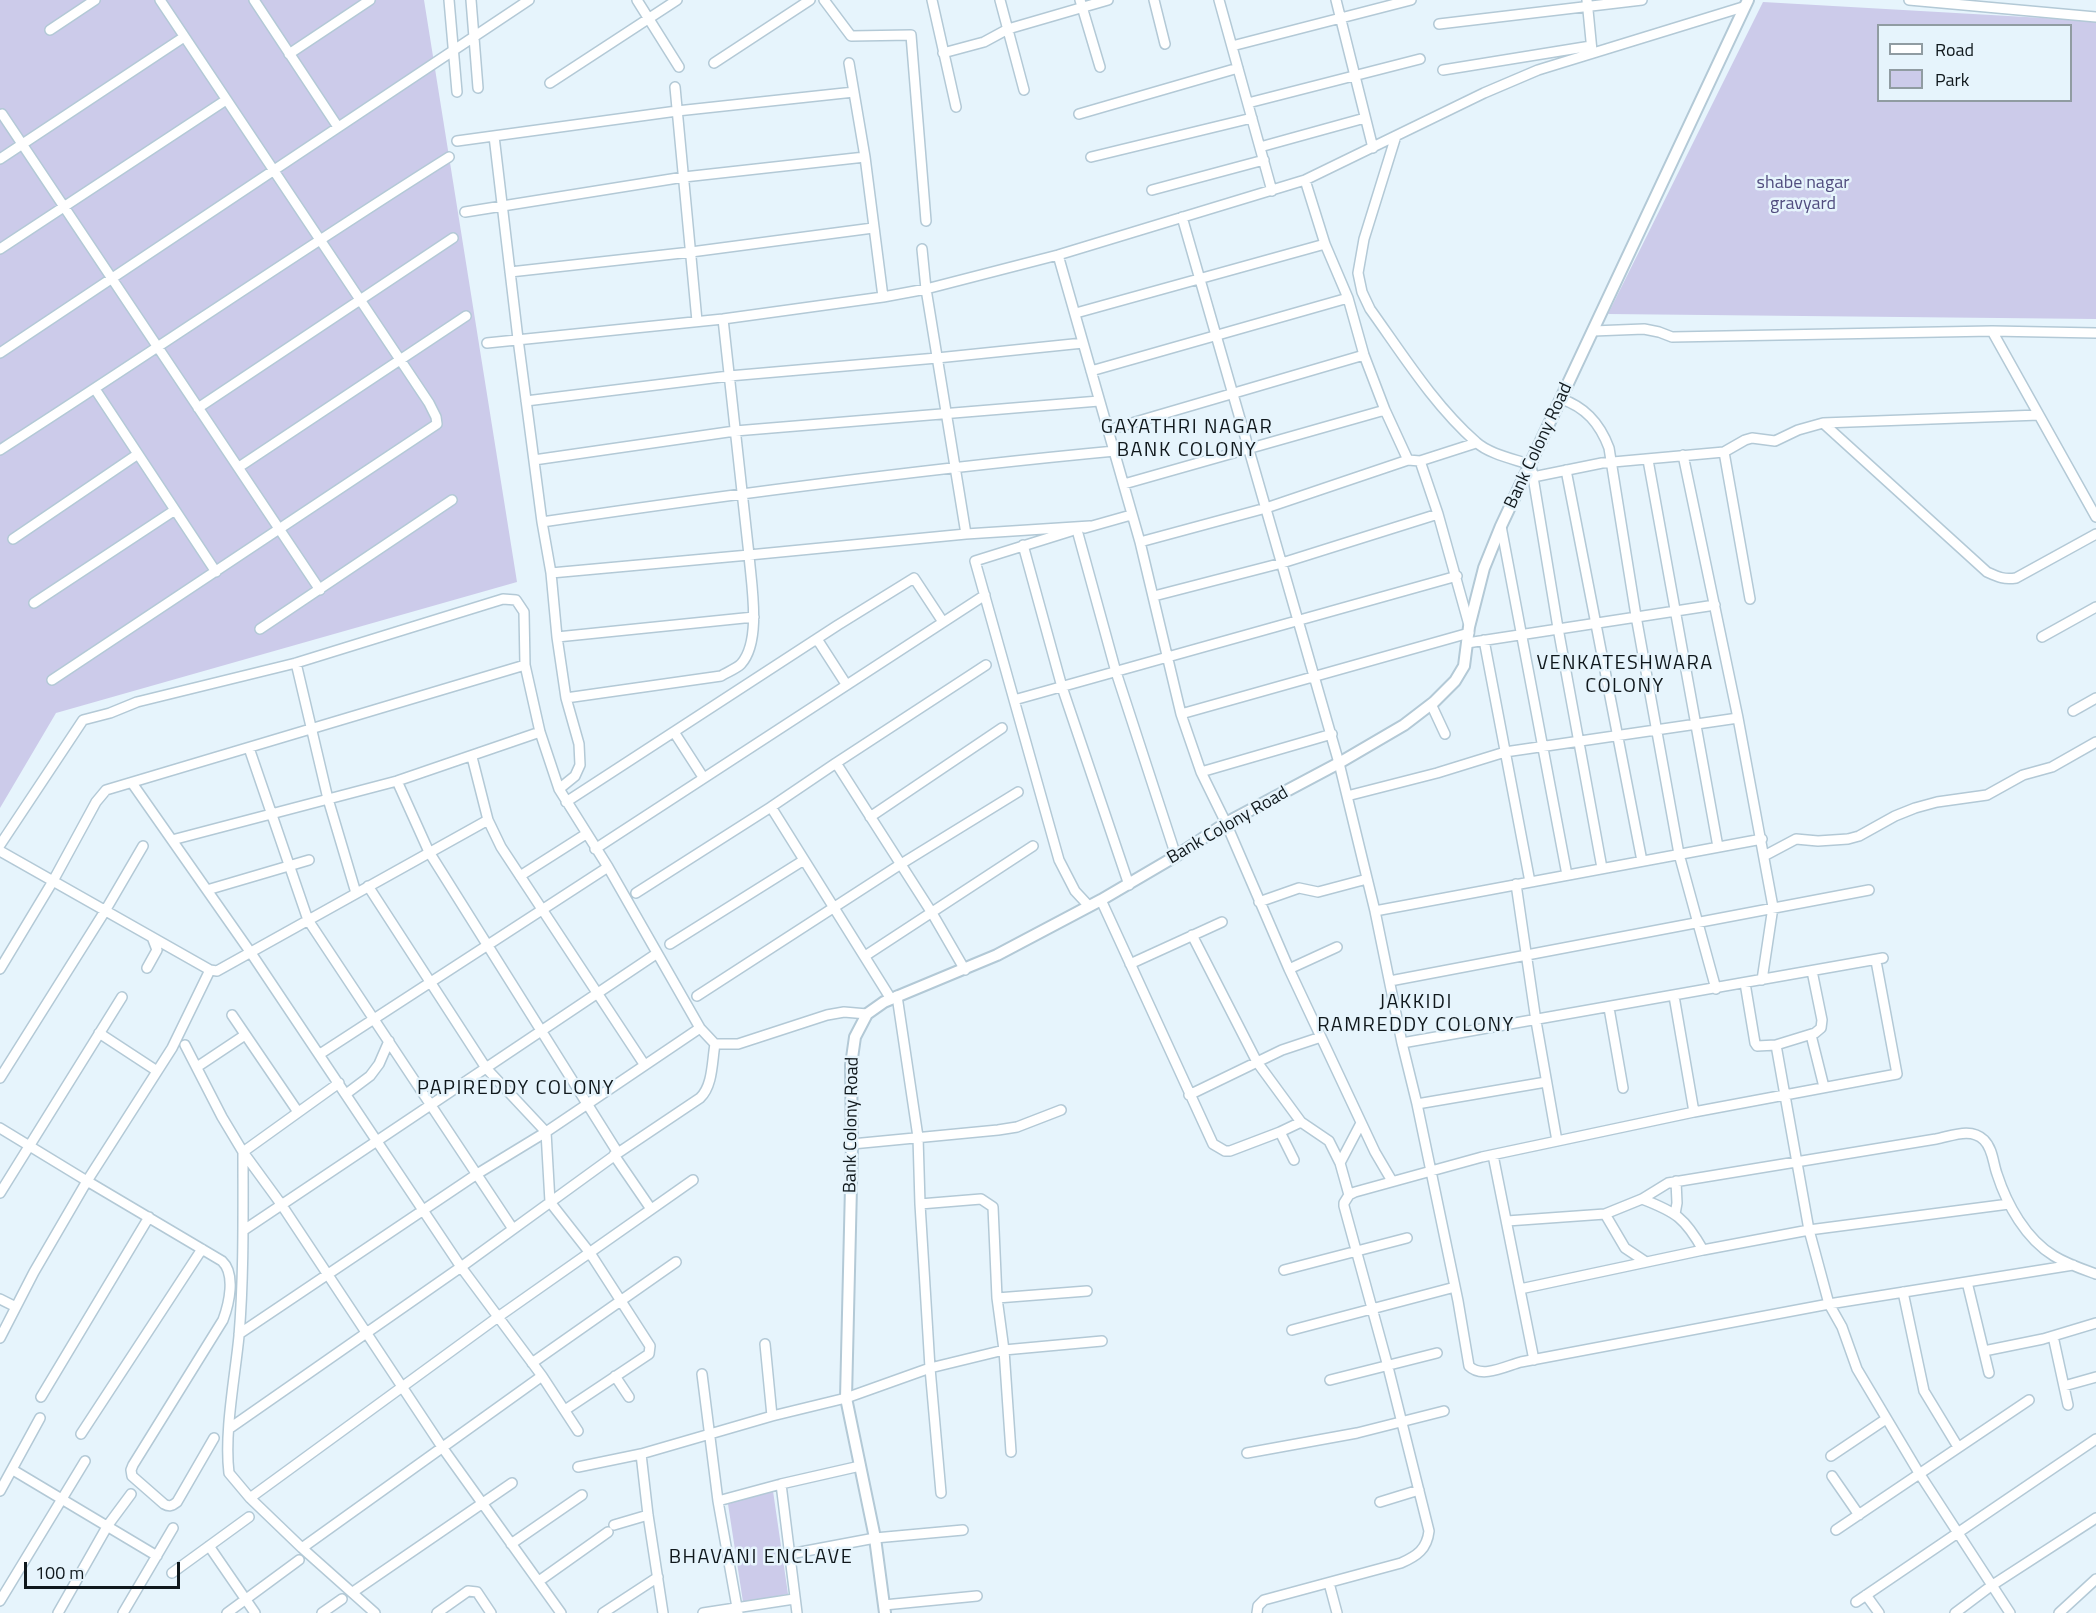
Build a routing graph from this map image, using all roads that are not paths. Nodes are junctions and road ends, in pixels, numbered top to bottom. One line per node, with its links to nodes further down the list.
1 (95, 0): 29 (street)
2 (160, 0): 30 (street)
3 (254, 0): 37 (street)
4 (370, 0): 37 (street)
5 (449, 0): 35 (street)
6 (471, 0): 31 (street)
7 (529, 0): 31 (street)
8 (637, 0): 26 (street)
9 (677, 0): 26 (street)
10 (810, 0): 39 (street)
11 (824, 0): 81 (street)
12 (932, 0): 36 (street)
13 (1000, 0): 28 (street)
14 (1108, 0): 21 (street)
15 (1154, 0): 32 (street)
16 (1219, 0): 33 (street)
17 (1336, 0): 25 (street)
18 (1410, 0): 25 (street)
19 (1642, 0): 22 (street)
20 (1909, 0): 24 (street)
21 (1082, 3): 28 (street); 42 (street)
22 (1588, 4): 27 (street); 34 (street)
23 (1745, 4): 34 (street); 101 (street, Bank Colony Road)
24 (2096, 17)
25 (1340, 18): 33 (street); 45 (street)
26 (649, 19): 41 (street); 46 (street)
27 (1438, 24)
28 (1008, 29): 36 (street); 49 (street)
29 (50, 30)
30 (184, 37): 52 (street); 64 (street)
31 (474, 37): 35 (street); 48 (street)
32 (1165, 44)
33 (1232, 46): 43 (street)
34 (1592, 50): 44 (street); 62 (street)
35 (454, 51): 50 (street); 60 (street)
36 (943, 53): 54 (street)
37 (289, 54): 60 (street)
38 (1420, 59): 45 (street)
39 (714, 63)
40 (849, 63): 51 (street)
41 (679, 67)
42 (1100, 67)
43 (1238, 68): 53 (street); 57 (street)
44 (1443, 70)
45 (1354, 76): 53 (street); 59 (street)
46 (550, 83)
47 (675, 87): 55 (street)
48 (478, 88)
49 (1024, 90)
50 (458, 92)
51 (854, 92): 55 (street); 68 (street)
52 (226, 100): 72 (street); 78 (street)
53 (1248, 103): 58 (street)
54 (956, 107)
55 (677, 111): 61 (street); 73 (street)
56 (2, 114): 64 (street)
57 (1079, 114)
58 (1252, 118): 65 (street); 69 (street)
59 (1365, 118): 65 (street); 66 (street)
60 (338, 127): 72 (street)
61 (494, 136): 63 (street); 77 (street)
62 (1396, 136): 66 (street); 127 (street)
63 (458, 141)
64 (22, 145): 70 (street); 78 (street)
65 (1260, 147): 71 (street)
66 (1373, 147): 74 (street)
67 (449, 157): 84 (street)
68 (865, 157): 73 (street); 82 (street)
69 (1091, 157)
70 (0, 159)
71 (1264, 160): 75 (street); 76 (street)
72 (274, 171): 84 (street); 91 (street)
73 (684, 177): 77 (street); 88 (street)
74 (1305, 180): 76 (street); 85 (street)
75 (1152, 190)
76 (1272, 191): 80 (street)
77 (502, 206): 79 (street); 90 (street)
78 (64, 207): 86 (street); 91 (street)
79 (465, 212)
80 (1182, 217): 89 (street); 92 (street)
81 (926, 221)
82 (873, 228): 88 (street); 94 (street)
83 (453, 238): 96 (street)
84 (319, 239): 96 (street); 108 (street)
85 (1324, 244): 92 (street); 95 (street)
86 (0, 249)
87 (922, 249): 93 (street)
88 (691, 252): 90 (street); 100 (street)
89 (1058, 255): 93 (street); 97 (street)
90 (510, 272): 105 (street)
91 (112, 278): 108 (street); 109 (street)
92 (1200, 279): 97 (street); 104 (street)
93 (926, 289): 94 (street); 111 (street)
94 (883, 297): 99 (street)
95 (1348, 298): 104 (street); 110 (street)
96 (360, 300): 112 (street); 120 (street)
97 (1076, 313): 107 (street)
98 (466, 316): 112 (street)
99 (723, 319): 100 (street); 114 (street)
100 (697, 321): 105 (street)
101 (1593, 331): 102 (street); 117 (street, Bank Colony Road)
102 (1992, 331): 103 (street); 123 (street)
103 (2096, 333)
104 (1216, 336): 113 (street); 116 (street)
105 (518, 339): 106 (street); 118 (street)
106 (487, 343)
107 (1083, 343): 111 (street); 113 (street)
108 (158, 347): 115 (street); 120 (street)
109 (0, 352)
110 (1364, 354): 116 (street); 121 (street)
111 (937, 358): 114 (street); 122 (street)
112 (399, 359): 141 (street); 155 (street)
113 (1091, 371): 119 (street)
114 (729, 376): 118 (street); 126 (street)
115 (95, 389): 128 (street); 132 (street)
116 (1233, 394): 125 (street); 129 (street)
117 (1561, 399): 138 (street); 139 (street, Bank Colony Road)
118 (526, 401): 134 (street)
119 (1099, 401): 122 (street); 125 (street)
120 (198, 408): 141 (street)
121 (1385, 410): 129 (street); 135 (street)
122 (946, 413): 126 (street); 140 (street)
123 (2039, 415): 124 (street); 151 (street)
124 (1824, 423): 131 (street); 158 (street)
125 (1108, 430): 130 (street)
126 (735, 431): 134 (street); 145 (street)
127 (1476, 443): 137 (street); 139 (street)
128 (0, 450)
129 (1249, 450): 144 (street); 147 (street)
130 (1115, 451): 140 (street); 144 (street)
131 (1724, 452): 133 (street); 170 (street)
132 (138, 454): 148 (street); 159 (street)
133 (1683, 455): 136 (street); 172 (street)
134 (534, 460): 152 (street)
135 (1408, 460): 137 (street); 147 (street)
136 (1648, 460): 138 (street); 174 (street)
137 (1420, 461): 150 (street)
138 (1611, 462): 142 (street); 176 (street)
139 (1531, 465): 143 (street); 154 (street, Bank Colony Road)
140 (955, 466): 145 (street); 157 (street)
141 (239, 467): 155 (street)
142 (1566, 470): 143 (street); 179 (street)
143 (1533, 477): 180 (street)
144 (1124, 484): 149 (street)
145 (741, 493): 152 (street); 162 (street)
146 (452, 500): 167 (street)
147 (1266, 508): 160 (street); 163 (street)
148 (175, 510): 164 (street); 171 (street)
149 (1131, 514): 153 (street); 160 (street)
150 (1438, 514): 163 (street); 166 (street)
151 (2096, 517)
152 (542, 522): 165 (street)
153 (1090, 526): 156 (street); 157 (street)
154 (1501, 526): 182 (street, Bank Colony Road); 183 (street)
155 (280, 529): 164 (street); 167 (street)
156 (1077, 530): 161 (street); 192 (street)
157 (966, 534): 162 (street)
158 (2096, 534)
159 (13, 539)
160 (1140, 542): 169 (street)
161 (1023, 545): 168 (street); 196 (street)
162 (749, 555): 165 (street); 175 (street)
163 (1282, 563): 169 (street); 177 (street)
164 (216, 572): 194 (street)
165 (551, 573): 184 (street)
166 (1457, 576): 177 (street); 182 (street)
167 (320, 590): 181 (street)
168 (985, 595): 178 (street); 199 (street)
169 (1154, 596): 188 (street)
170 (1750, 599)
171 (34, 603)
172 (1715, 605): 174 (street); 203 (street)
173 (2096, 607): 185 (street)
174 (1675, 610): 176 (street); 204 (street)
175 (754, 616): 184 (street); 197 (street)
176 (1636, 616): 179 (street); 207 (street)
177 (1299, 621): 188 (street); 193 (street)
178 (943, 622): 186 (street); 195 (street)
179 (1597, 622): 180 (street); 212 (street)
180 (1558, 628): 183 (street); 213 (street)
181 (260, 629)
182 (1468, 634): 187 (street); 193 (street); 200 (street, Bank Colony Road)
183 (1522, 634): 187 (street); 215 (street)
184 (557, 637): 197 (street)
185 (2042, 637)
186 (816, 639): 195 (street); 209 (street)
187 (1484, 640): 217 (street)
188 (1167, 658): 192 (street); 202 (street)
189 (296, 663): 190 (street); 205 (street); 238 (street)
190 (525, 665): 205 (street); 208 (street)
191 (986, 665): 220 (street)
192 (1116, 672): 196 (street); 246 (street)
193 (1315, 677): 202 (street); 210 (street)
194 (52, 680)
195 (846, 684): 222 (street)
196 (1062, 687): 199 (street); 261 (street)
197 (566, 698): 225 (street)
198 (2096, 698): 201 (street)
199 (1014, 700): 269 (street)
200 (1431, 704): 211 (street); 219 (street, Bank Colony Road)
201 (2073, 711)
202 (1181, 714): 221 (street)
203 (1738, 718): 204 (street); 236 (street)
204 (1696, 724): 207 (street); 241 (street)
205 (312, 727): 216 (street); 228 (street)
206 (1002, 728): 232 (street)
207 (1656, 730): 212 (street); 245 (street)
208 (540, 732): 218 (street); 225 (street)
209 (674, 732): 222 (street); 229 (street)
210 (1332, 734): 219 (street); 221 (street)
211 (1445, 734)
212 (1619, 735): 213 (street); 250 (street)
213 (1580, 741): 215 (street); 254 (street)
214 (2096, 741): 247 (street)
215 (1542, 746): 217 (street); 255 (street)
216 (249, 748): 224 (street); 231 (street)
217 (1505, 752): 227 (street); 259 (street)
218 (472, 757): 223 (street); 233 (street)
219 (1340, 763): 227 (street); 234 (street, Bank Colony Road)
220 (836, 764): 230 (street); 232 (street)
221 (1201, 772): 234 (street)
222 (703, 777): 242 (street)
223 (398, 781): 228 (street); 244 (street)
224 (132, 783): 237 (street); 258 (street)
225 (559, 789): 229 (street)
226 (1018, 792): 251 (street)
227 (1347, 795): 257 (street)
228 (328, 799): 231 (street); 265 (street)
229 (566, 802): 235 (street)
230 (771, 807): 249 (street); 266 (street)
231 (272, 814): 237 (street); 252 (street)
232 (870, 817): 251 (street)
233 (488, 820): 244 (street); 256 (street)
234 (1226, 823): 246 (street, Bank Colony Road); 268 (street)
235 (586, 834): 242 (street); 256 (street)
236 (1762, 839): 241 (street); 247 (street)
237 (172, 840): 263 (street)
238 (0, 845)
239 (143, 846): 273 (street)
240 (1034, 846): 275 (street)
241 (1718, 847): 245 (street)
242 (595, 849): 253 (street)
243 (0, 851): 258 (street)
244 (429, 852): 262 (street); 282 (street)
245 (1679, 854): 250 (street); 278 (street)
246 (1176, 856): 261 (street, Bank Colony Road)
247 (1764, 856): 271 (street)
248 (309, 860): 252 (street)
249 (804, 860): 270 (street); 281 (street)
250 (1642, 861): 254 (street)
251 (901, 864): 270 (street); 275 (street)
252 (289, 865): 263 (street); 276 (street)
253 (608, 867): 272 (street); 285 (street)
254 (1602, 868): 255 (street)
255 (1567, 875): 259 (street)
256 (520, 876): 272 (street)
257 (1367, 879): 268 (street); 274 (street)
258 (53, 881): 273 (street); 290 (street)
259 (1530, 882): 260 (street)
260 (1516, 884): 274 (street); 286 (street)
261 (1129, 885): 267 (street, Bank Colony Road)
262 (368, 886): 265 (street); 297 (street)
263 (207, 890): 284 (street)
264 (1869, 890): 271 (street)
265 (356, 893): 276 (street)
266 (636, 893)
267 (1101, 900): 269 (street, Bank Colony Road); 288 (street)
268 (1259, 902): 291 (street)
269 (1088, 905): 293 (street, Bank Colony Road)
270 (834, 907): 287 (street); 301 (street)
271 (1773, 907): 278 (street); 295 (street)
272 (542, 910): 282 (street); 300 (street)
273 (105, 911): 280 (street); 327 (street)
274 (1375, 911): 296 (street)
275 (932, 913): 287 (street); 293 (street)
276 (308, 920): 284 (street); 308 (street)
277 (1221, 921): 279 (street)
278 (1697, 922): 286 (street); 299 (street)
279 (1192, 935): 288 (street); 322 (street)
280 (152, 937): 289 (street); 292 (street)
281 (670, 944)
282 (487, 946): 297 (street); 311 (street)
283 (1337, 947): 291 (street)
284 (251, 953): 292 (street); 321 (street)
285 (656, 954): 300 (street); 310 (street)
286 (1527, 955): 296 (street); 309 (street)
287 (865, 956): 304 (street)
288 (1130, 964): 333 (street)
289 (147, 968)
290 (0, 969)
291 (1289, 969): 315 (street)
292 (210, 970): 326 (street)
293 (965, 970): 304 (street, Bank Colony Road)
294 (1812, 971): 295 (street); 314 (street); 330 (street)
295 (1762, 980): 298 (street)
296 (1390, 981): 318 (street)
297 (430, 982): 308 (street); 325 (street)
298 (1745, 983): 299 (street); 320 (street)
299 (1716, 989): 302 (street)
300 (597, 994): 311 (street); 323 (street)
301 (697, 996)
302 (1674, 996): 305 (street); 340 (street)
303 (122, 997): 312 (street)
304 (894, 998): 306 (street, Bank Colony Road); 346 (street)
305 (1609, 1008): 309 (street); 331 (street)
306 (867, 1014): 317 (street); 349 (street, Bank Colony Road)
307 (231, 1015): 313 (street)
308 (374, 1018): 316 (street); 321 (street)
309 (1536, 1021): 318 (street); 328 (street)
310 (700, 1028): 317 (street); 323 (street)
311 (541, 1031): 325 (street); 335 (street)
312 (99, 1033): 326 (street); 350 (street)
313 (245, 1035): 324 (street); 339 (street)
314 (1810, 1035): 320 (street); 330 (street)
315 (1321, 1037): 322 (street); 342 (street)
316 (389, 1041): 332 (street); 337 (street)
317 (715, 1044): 352 (street)
318 (1402, 1044): 336 (street)
319 (185, 1045): 324 (street)
320 (1776, 1045): 334 (street)
321 (320, 1054): 329 (street)
322 (1257, 1062): 333 (street); 341 (street)
323 (644, 1064): 335 (street)
324 (197, 1067): 351 (street)
325 (486, 1068): 337 (street); 344 (street)
326 (157, 1071): 360 (street)
327 (0, 1078)
328 (1546, 1082): 336 (street); 348 (street)
329 (339, 1083): 332 (street); 339 (street)
330 (1824, 1087): 334 (street)
331 (1623, 1088)
332 (346, 1094): 347 (street)
333 (1189, 1095): 345 (street)
334 (1786, 1096): 340 (street); 355 (street)
335 (587, 1104): 344 (street); 352 (street)
336 (1417, 1104): 357 (street)
337 (431, 1105): 347 (street); 358 (street)
338 (1061, 1110): 346 (street)
339 (298, 1112): 351 (street)
340 (1694, 1112): 348 (street)
341 (1301, 1122): 345 (street); 356 (street)
342 (1361, 1123): 356 (street); 362 (street)
343 (0, 1128): 350 (street)
344 (546, 1132): 358 (street); 366 (street)
345 (1280, 1132): 354 (street)
346 (918, 1137): 349 (street); 368 (street)
347 (376, 1141): 367 (street); 371 (street)
348 (1557, 1141): 353 (street)
349 (852, 1144): 428 (street, Bank Colony Road)
350 (29, 1146): 360 (street); 363 (street)
351 (243, 1152): 367 (street); 377 (street)
352 (616, 1154): 366 (street); 370 (street)
353 (1493, 1155): 357 (street); 375 (street)
354 (1294, 1160)
355 (1797, 1162): 361 (street); 369 (street); 378 (street)
356 (1340, 1163): 364 (street)
357 (1431, 1172): 362 (street); 392 (street)
358 (477, 1174): 371 (street); 376 (street)
359 (693, 1180): 370 (street)
360 (87, 1181): 374 (street); 400 (street)
361 (1676, 1181): 365 (street); 373 (street)
362 (1392, 1182): 364 (street)
363 (0, 1193)
364 (1349, 1195): 381 (street)
365 (1642, 1199): 372 (street); 373 (street)
366 (550, 1202): 376 (street); 383 (street)
367 (281, 1204): 377 (street); 390 (street)
368 (920, 1204): 396 (street); 417 (street)
369 (2009, 1204): 378 (street); 386 (street)
370 (651, 1209): 383 (street)
371 (422, 1210): 387 (street); 390 (street)
372 (1605, 1214): 375 (street); 384 (street)
373 (1675, 1214): 382 (street)
374 (149, 1217): 380 (street); 426 (street)
375 (1507, 1221): 393 (street)
376 (513, 1229): 387 (street)
377 (244, 1230): 406 (street)
378 (1809, 1230): 382 (street); 399 (street)
379 (1407, 1238): 381 (street)
380 (202, 1249): 439 (street); 441 (street)
381 (1357, 1250): 388 (street); 401 (street)
382 (1703, 1250): 384 (street)
383 (590, 1253): 398 (street); 402 (street)
384 (1646, 1262): 393 (street)
385 (676, 1263): 398 (street)
386 (2073, 1265): 389 (street); 391 (street)
387 (461, 1267): 402 (street); 405 (street)
388 (1284, 1270)
389 (2096, 1274)
390 (327, 1275): 405 (street); 406 (street)
391 (1967, 1282): 395 (street); 412 (street)
392 (1455, 1287): 401 (street); 414 (street)
393 (1520, 1289): 414 (street)
394 (1087, 1291): 396 (street)
395 (1903, 1292): 399 (street); 444 (street)
396 (997, 1298): 411 (street)
397 (0, 1299): 400 (street)
398 (621, 1301): 415 (street); 421 (street)
399 (1829, 1304): 414 (street); 435 (street)
400 (16, 1307): 408 (street)
401 (1373, 1308): 404 (street); 416 (street)
402 (498, 1317): 415 (street); 425 (street)
403 (2096, 1323): 407 (street)
404 (1292, 1330)
405 (366, 1332): 425 (street); 437 (street)
406 (239, 1334): 437 (street)
407 (2053, 1336): 412 (street); 424 (street)
408 (0, 1338)
409 (1102, 1341): 411 (street)
410 (765, 1344): 433 (street)
411 (1004, 1350): 417 (street); 445 (street)
412 (1984, 1351): 418 (street)
413 (1437, 1353): 416 (street)
414 (1534, 1360)
415 (532, 1363): 420 (street)
416 (1388, 1366): 423 (street); 436 (street)
417 (930, 1368): 428 (street); 459 (street)
418 (1989, 1373)
419 (702, 1374): 440 (street)
420 (542, 1376): 431 (street); 443 (street)
421 (615, 1376): 427 (street); 431 (street)
422 (2096, 1377): 424 (street)
423 (1330, 1380)
424 (2064, 1386): 430 (street)
425 (403, 1387): 443 (street); 462 (street)
426 (41, 1397)
427 (629, 1397)
428 (846, 1398): 433 (street); 450 (street, Bank Colony Road)
429 (2029, 1401): 444 (street)
430 (2068, 1405)
431 (565, 1410): 438 (street)
432 (1444, 1411): 436 (street)
433 (772, 1416): 440 (street)
434 (40, 1418): 452 (street)
435 (1886, 1419): 448 (street); 453 (street)
436 (1401, 1422): 446 (street); 457 (street)
437 (230, 1428): 462 (street)
438 (578, 1431)
439 (81, 1434)
440 (709, 1435): 447 (street); 464 (street)
441 (214, 1438)
442 (2096, 1439): 475 (street)
443 (442, 1447): 466 (street); 479 (street)
444 (1958, 1447): 453 (street)
445 (1011, 1452)
446 (1247, 1453)
447 (641, 1454): 451 (street); 467 (street)
448 (1831, 1456)
449 (85, 1461): 463 (street)
450 (860, 1466): 456 (street); 476 (street, Bank Colony Road)
451 (578, 1467)
452 (13, 1470): 458 (street); 463 (street)
453 (1919, 1473): 468 (street); 475 (street)
454 (1832, 1476): 468 (street)
455 (512, 1483): 466 (street)
456 (781, 1484): 464 (street); 480 (street)
457 (1419, 1490): 465 (street); 487 (street)
458 (0, 1491)
459 (941, 1492)
460 (130, 1494): 471 (street)
461 (582, 1495): 477 (street)
462 (250, 1498): 479 (street)
463 (61, 1499): 471 (street); 495 (street)
464 (718, 1501): 498 (street)
465 (1380, 1502)
466 (482, 1504): 477 (street); 489 (street)
467 (648, 1515): 484 (street); 486 (street)
468 (1858, 1515): 474 (street)
469 (249, 1517): 478 (street)
470 (2096, 1518): 488 (street)
471 (108, 1525): 481 (street); 499 (street)
472 (173, 1528): 481 (street)
473 (963, 1530): 476 (street)
474 (1836, 1530)
475 (1958, 1534): 488 (street); 490 (street)
476 (875, 1538): 480 (street); 497 (street, Bank Colony Road)
477 (511, 1544): 486 (street)
478 (209, 1546): 483 (street); 492 (street)
479 (302, 1548): 489 (street)
480 (790, 1554): 494 (street)
481 (157, 1556): 500 (street)
482 (299, 1560): 492 (street)
483 (172, 1574)
484 (658, 1577): 508 (street); 509 (street)
485 (2096, 1579): 517 (street)
486 (538, 1581): 507 (street)
487 (1329, 1583): 512 (street); 513 (street)
488 (1991, 1586): 515 (street); 516 (street)
489 (353, 1592): 504 (street)
490 (1866, 1595): 496 (street); 514 (street)
491 (977, 1596): 497 (street)
492 (246, 1599): 501 (street); 502 (street)
493 (342, 1599): 503 (street)
494 (794, 1599): 498 (street); 511 (street)
495 (0, 1601)
496 (1856, 1602)
497 (885, 1609)
498 (737, 1610): 510 (street)
499 (58, 1613)
500 (123, 1613)
501 (227, 1613)
502 (255, 1613)
503 (322, 1613)
504 (375, 1613)
505 (436, 1613): 506 (street)
506 (491, 1613)
507 (561, 1613)
508 (603, 1613)
509 (663, 1613)
510 (704, 1613)
511 (797, 1613)
512 (1257, 1613)
513 (1337, 1613)
514 (1879, 1613)
515 (1955, 1613)
516 (2010, 1613)
517 (2059, 1613)

